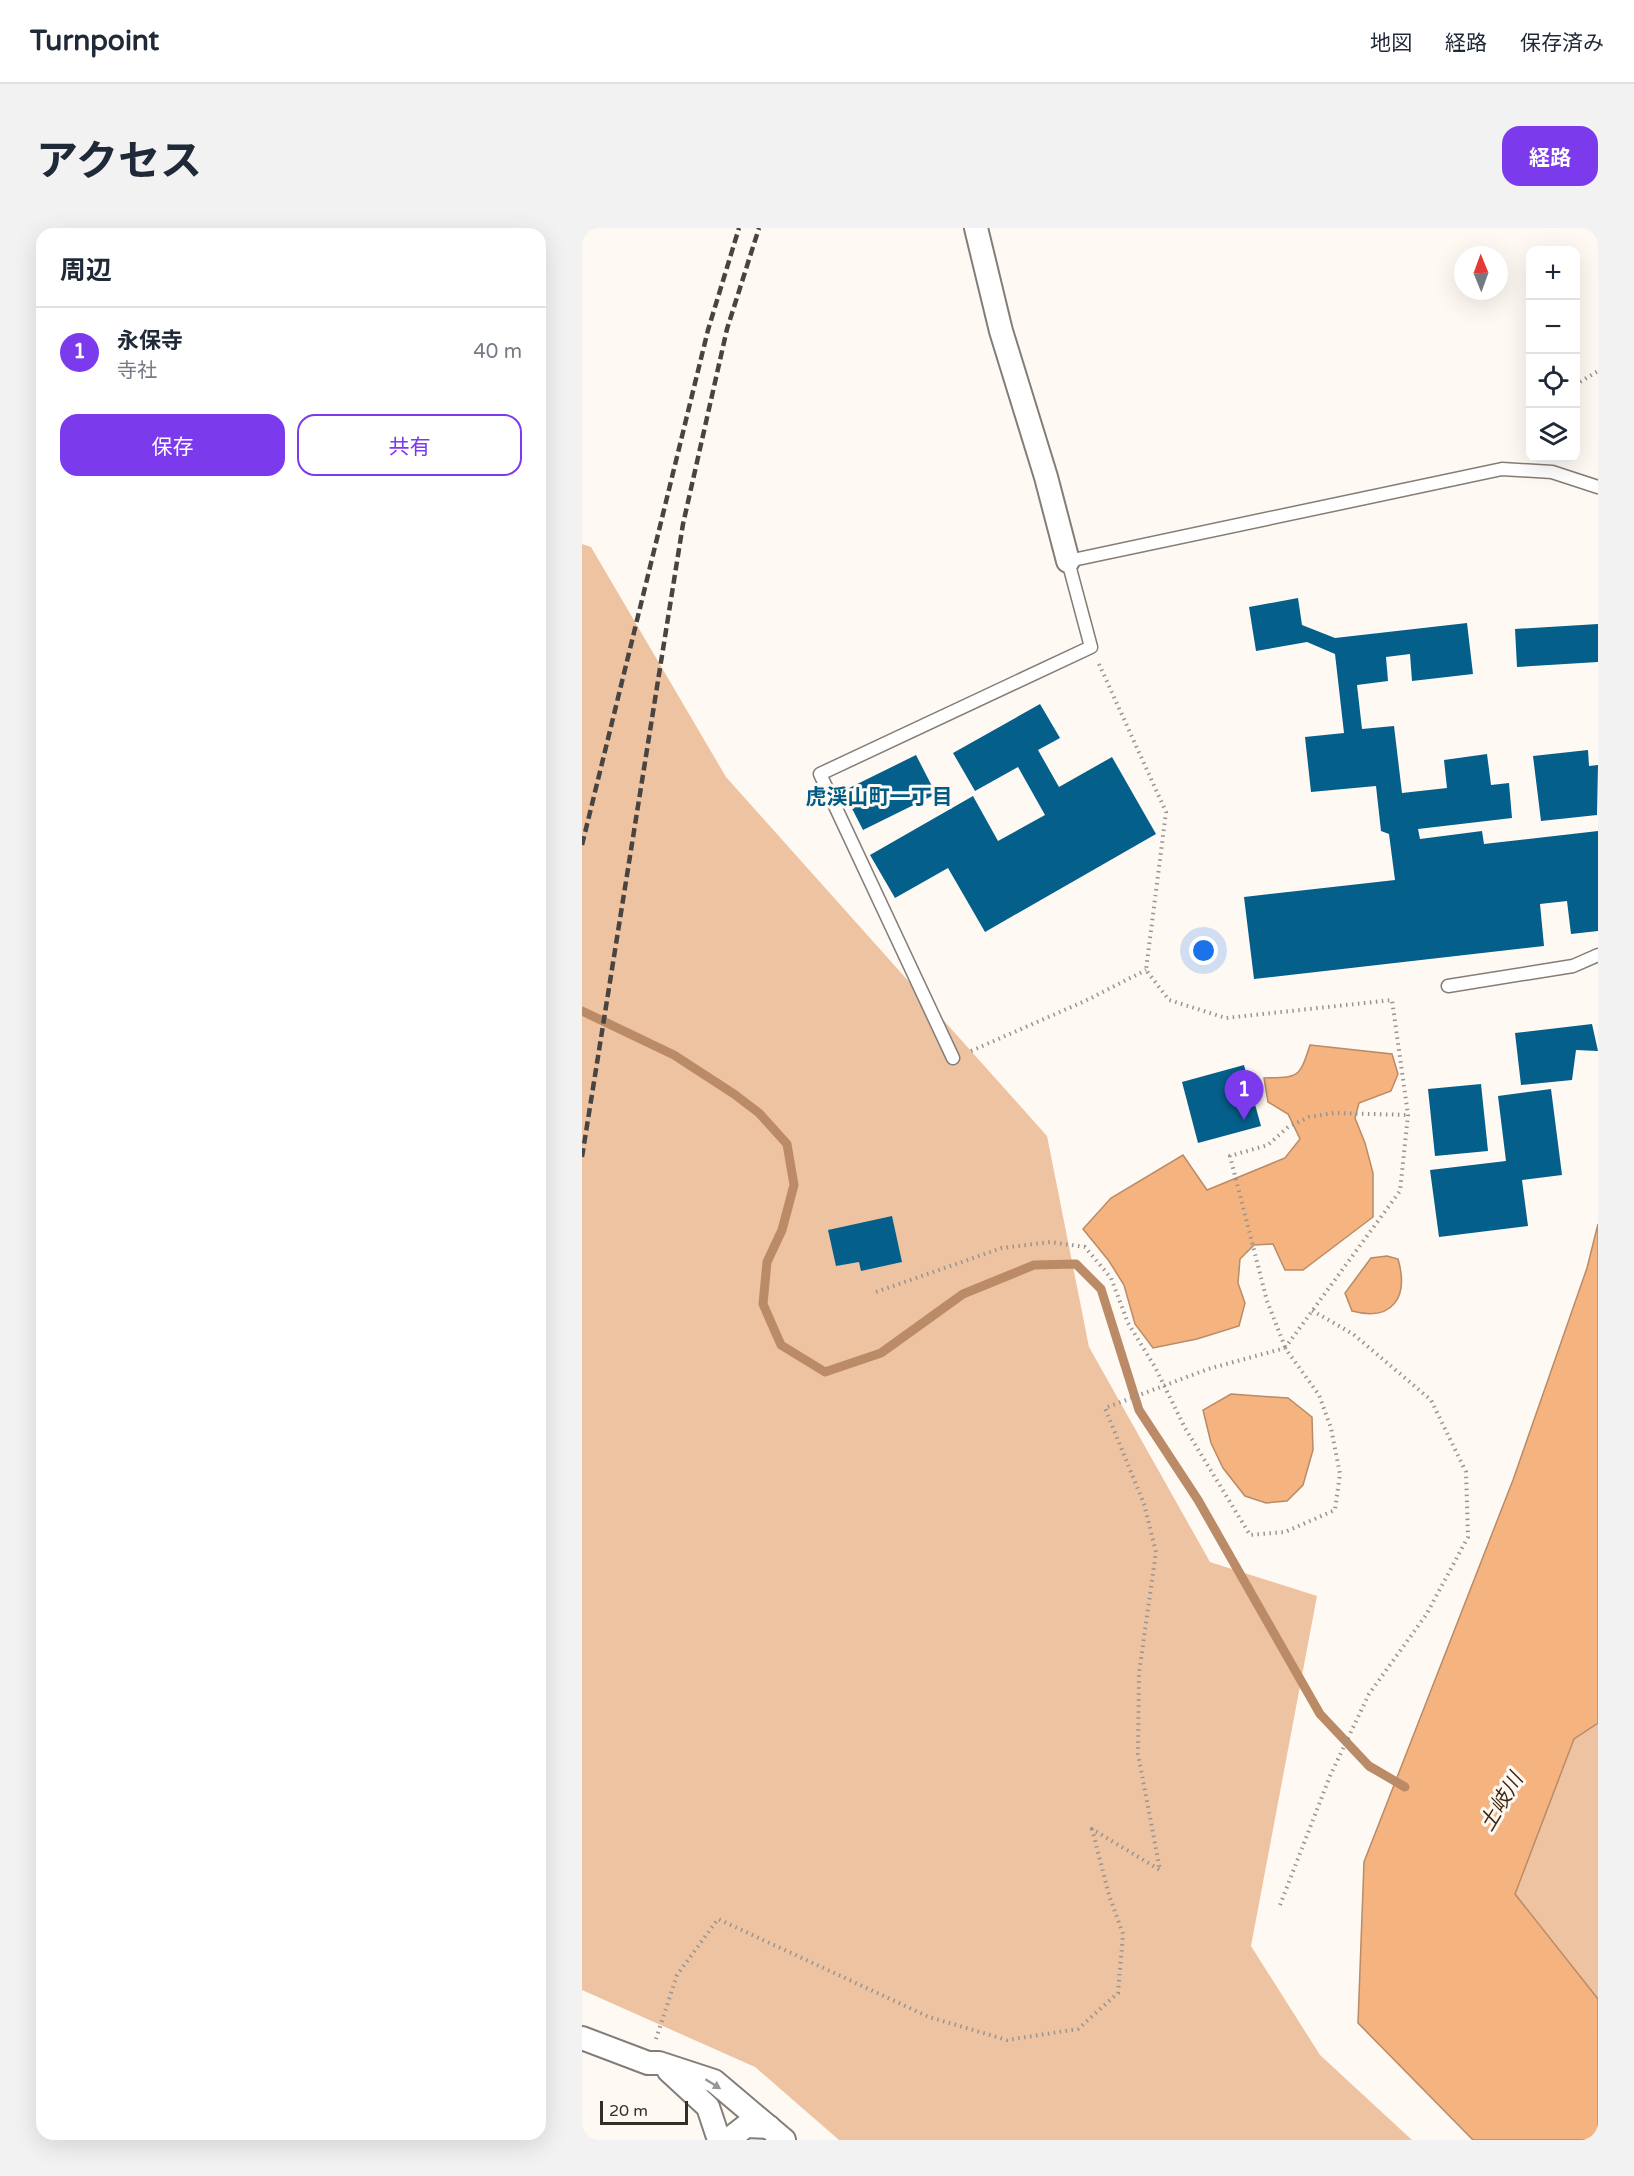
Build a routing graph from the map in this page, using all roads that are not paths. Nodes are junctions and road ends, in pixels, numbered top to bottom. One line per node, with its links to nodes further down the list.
1 (976, 228): 3 (street)
2 (1598, 487): 3 (lane)
3 (1068, 561): 6 (lane)
4 (1598, 955): 5 (lane)
5 (1448, 986)
6 (953, 1058)
7 (582, 2038): 8 (street)
8 (653, 2063): 9 (street, one-way to 9); 10 (street)
9 (776, 2134): 11 (street)
10 (719, 2140)
11 (729, 2140)

